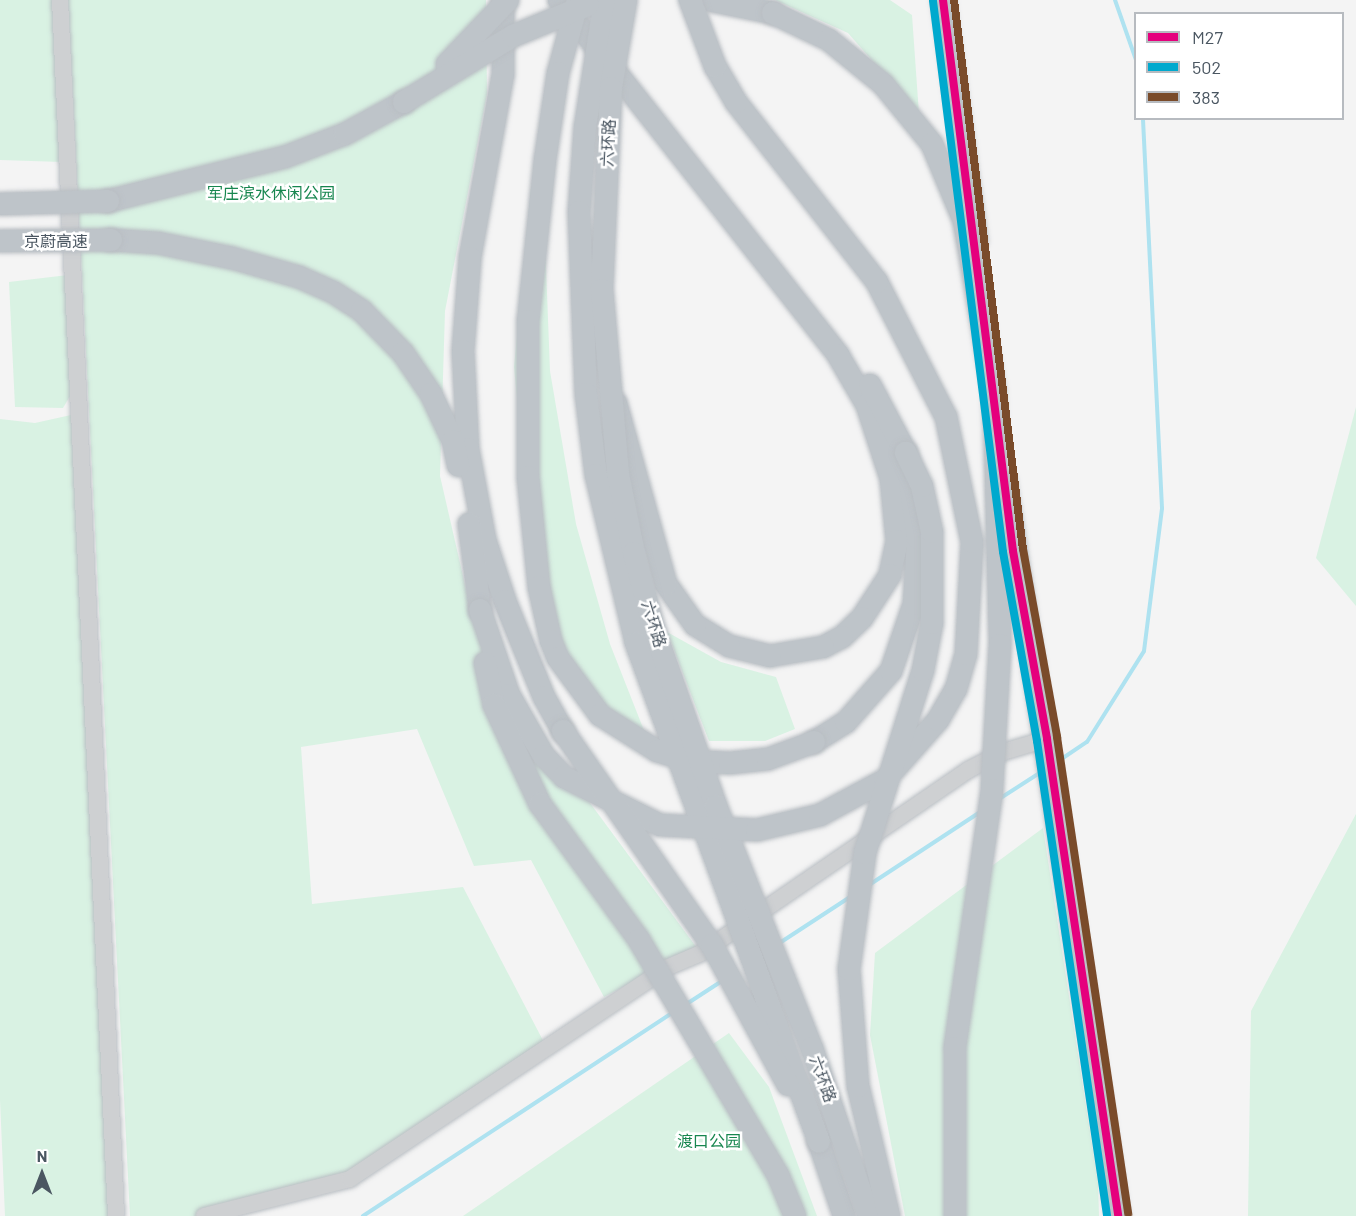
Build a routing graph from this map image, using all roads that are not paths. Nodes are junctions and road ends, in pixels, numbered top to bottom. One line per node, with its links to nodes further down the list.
1 (60, 0): 21 (street)
2 (506, 0): 12 (highway, bridge); 20 (highway, bridge)
3 (559, 0): 16 (highway)
4 (573, 0): 16 (highway)
5 (578, 0): 17 (highway, bridge)
6 (604, 0): 20 (highway, 六环路, bridge)
7 (610, 0): 12 (highway, bridge)
8 (626, 0): 15 (highway, 六环路, bridge)
9 (690, 0): 18 (highway, bridge)
10 (708, 0): 27 (highway, bridge)
11 (943, 0): 19 (highway)
12 (404, 102): 13 (highway, bridge)
13 (0, 204)
14 (0, 241): 18 (highway, 京蔚高速, bridge)
15 (610, 388): 16 (highway, bridge); 25 (highway, 六环路, bridge)
16 (872, 400): 17 (highway)
17 (906, 453): 26 (highway, bridge)
18 (480, 610): 23 (highway, bridge)
19 (1047, 739): 22 (street); 28 (highway)
20 (819, 1142): 24 (highway, 六环路)
21 (116, 1216)
22 (204, 1216)
23 (795, 1216)
24 (844, 1216)
25 (869, 1216)
26 (889, 1216)
27 (956, 1216)
28 (1118, 1216)

